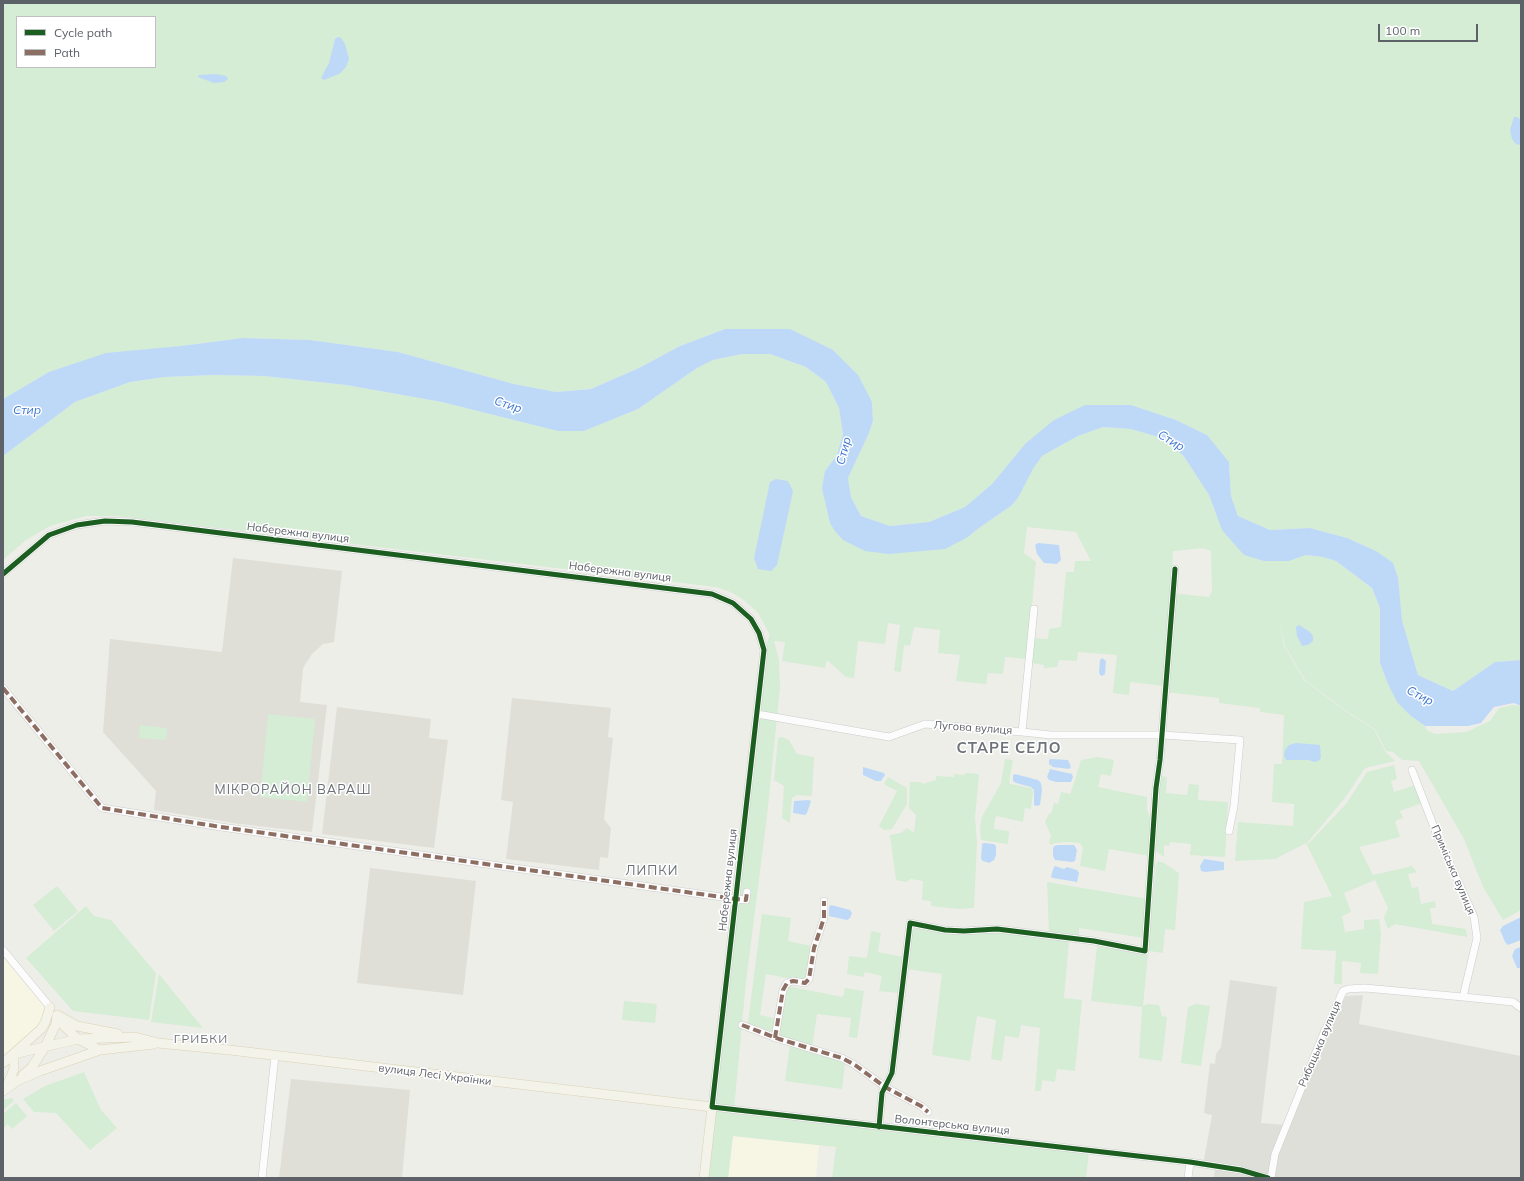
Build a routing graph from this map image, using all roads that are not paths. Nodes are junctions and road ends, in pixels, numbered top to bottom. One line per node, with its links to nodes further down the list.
1 (1175, 569): 7 (street)
2 (3, 574): 5 (street, Набережна вулиця)
3 (1034, 610): 6 (street)
4 (3, 688): 11 (street)
5 (757, 714): 6 (street, Лугова вулиця); 11 (street, Набережна вулиця)
6 (1022, 732): 7 (street, Лугова вулиця)
7 (1162, 735): 9 (street, Лугова вулиця); 30 (street)
8 (1412, 770): 14 (street, Приміська вулиця)
9 (1229, 831)
10 (747, 892): 11 (street)
11 (736, 899): 31 (street, Набережна вулиця)
12 (824, 901): 20 (street)
13 (3, 950): 15 (street)
14 (1463, 996): 16 (street, Рибацька вулиця); 38 (street, Рибацька вулиця)
15 (50, 1007): 17 (main road); 25 (main road)
16 (1521, 1008)
17 (56, 1015): 19 (main road); 21 (main road); 23 (main road)
18 (742, 1025): 20 (street)
19 (135, 1037): 21 (main road); 22 (main road)
20 (775, 1038): 30 (street)
21 (78, 1039): 23 (main road); 24 (main road)
22 (158, 1043): 24 (main road); 26 (main road, вулиця Лесі Українки)
23 (45, 1047): 25 (main road); 28 (main road)
24 (100, 1050): 28 (main road)
25 (14, 1054): 27 (main road); 29 (main road)
26 (275, 1056): 31 (main road, вулиця Лесі Українки); 35 (street)
27 (3, 1064)
28 (17, 1081): 29 (main road)
29 (5, 1087)
30 (885, 1087): 32 (street); 33 (street)
31 (712, 1107): 33 (street, Волонтерська вулиця); 36 (main road)
32 (928, 1112)
33 (879, 1127): 34 (street, Волонтерська вулиця)
34 (1190, 1162): 37 (street); 38 (street, Волонтерська вулиця)
35 (262, 1178)
36 (704, 1178)
37 (1188, 1178)
38 (1270, 1178)

